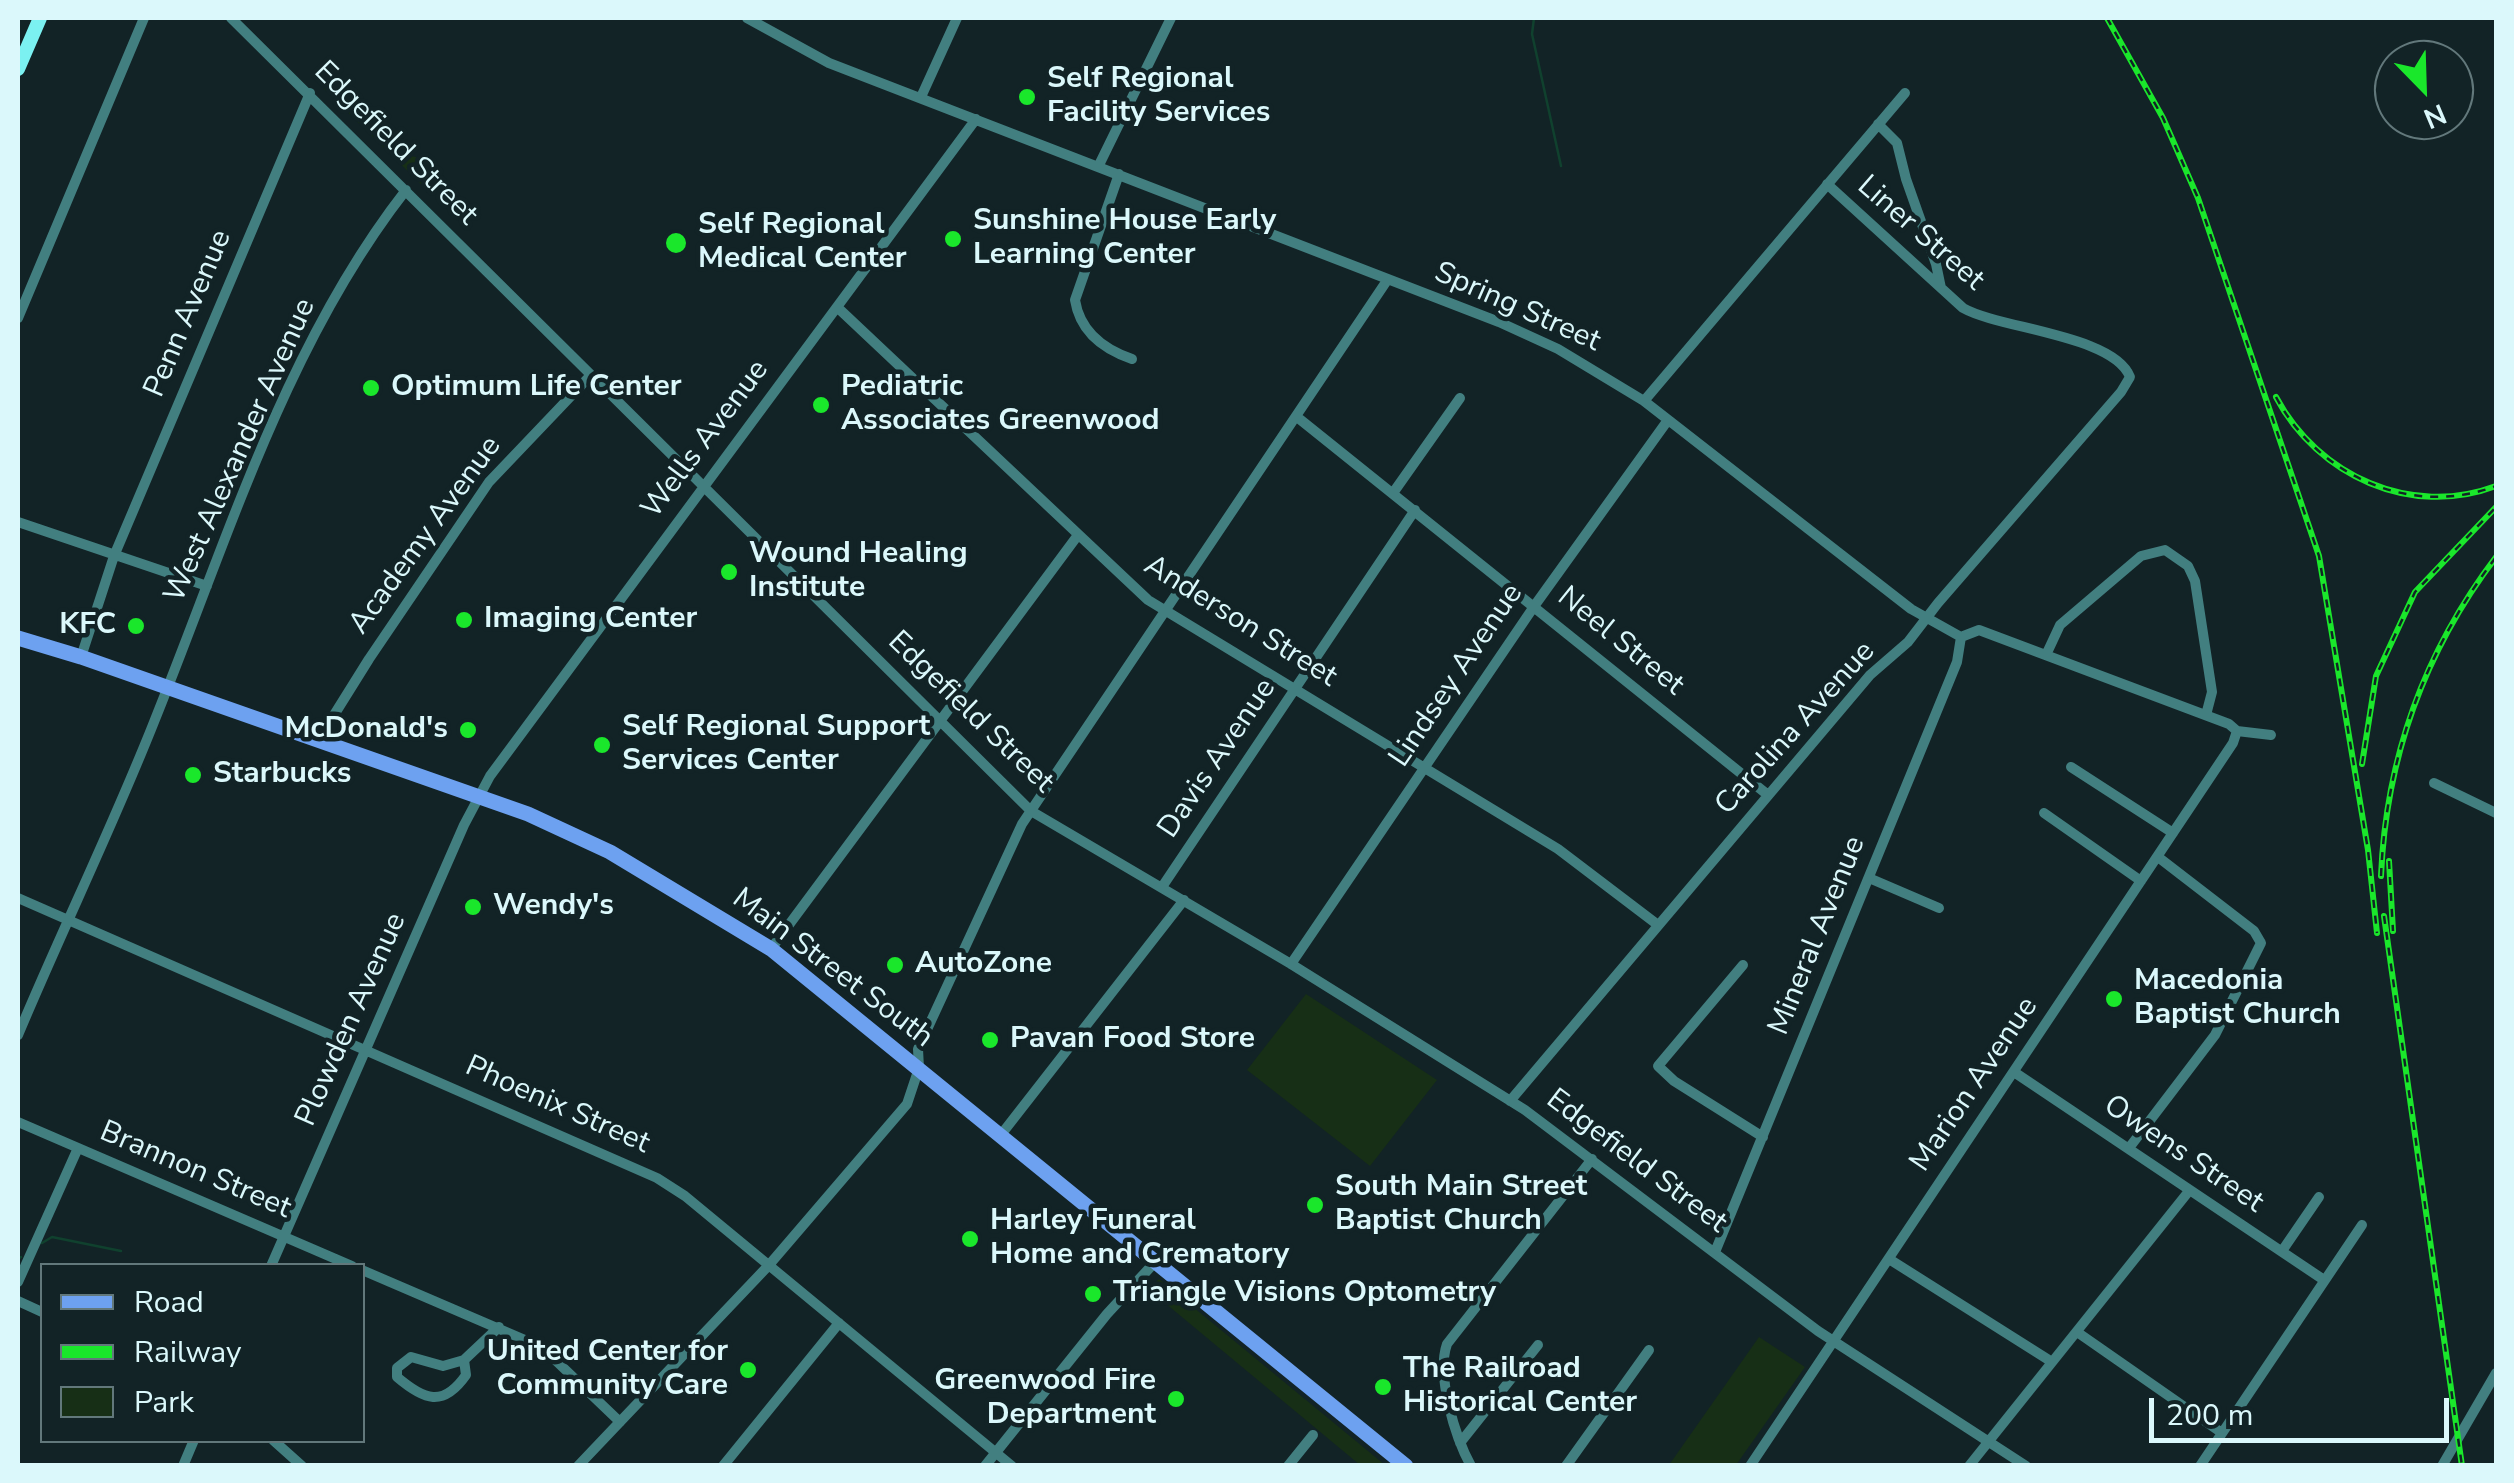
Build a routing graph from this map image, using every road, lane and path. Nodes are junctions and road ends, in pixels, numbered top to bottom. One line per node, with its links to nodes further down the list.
1 (40, 18): 7 (street)
2 (144, 18): 20 (street)
3 (231, 18): 9 (street, Edgefield Street)
4 (746, 18): 10 (street, Spring Street)
5 (957, 18): 10 (street)
6 (1171, 18): 13 (street)
7 (18, 69)
8 (1905, 92): 12 (street)
9 (310, 93): 16 (street, Edgefield Street); 33 (street, Penn Avenue)
10 (921, 97): 11 (street, Spring Street)
11 (976, 119): 13 (street, Spring Street); 19 (street, Wells Avenue)
12 (1878, 124): 15 (street); 18 (street)
13 (1099, 165): 14 (street, Spring Street)
14 (1119, 174): 17 (street, Spring Street); 21 (street)
15 (1826, 184): 18 (street, Liner Street); 25 (street)
16 (406, 190): 22 (street, Edgefield Street); 34 (street, West Alexander Avenue)
17 (1388, 279): 25 (street, Spring Street); 26 (street)
18 (1941, 288): 23 (street, Liner Street)
19 (837, 307): 28 (street, Wells Avenue); 32 (street, Anderson Street)
20 (18, 318)
21 (1132, 358)
22 (592, 375): 28 (street, Edgefield Street); 48 (street, Academy Avenue)
23 (2121, 392): 37 (street, Carolina Avenue)
24 (1460, 398): 29 (street)
25 (1644, 401): 27 (street, Spring Street)
26 (1297, 417): 29 (street, Neel Street); 36 (street)
27 (1668, 420): 35 (street, Lindsey Avenue); 37 (street, Spring Street)
28 (703, 486): 45 (street, Edgefield Street); 52 (street, Wells Avenue)
29 (1393, 493): 30 (street, Neel Street)
30 (1415, 510): 35 (street, Neel Street); 43 (street, Davis Avenue)
31 (18, 522): 33 (street)
32 (1078, 535): 36 (street, Anderson Street); 45 (street)
33 (114, 556): 34 (street); 41 (street, Penn Avenue)
34 (207, 586): 42 (street, West Alexander Avenue)
35 (1535, 605): 50 (street, Lindsey Avenue); 53 (street, Neel Street)
36 (1166, 611): 43 (street, Anderson Street); 54 (street)
37 (1927, 619): 38 (street, Spring Street); 53 (street, Carolina Avenue)
38 (1961, 637): 40 (street, Spring Street); 59 (street, Mineral Avenue)
39 (18, 638): 41 (main road, Main Street South)
40 (2046, 654): 44 (street, Spring Street); 44 (street)
41 (81, 657): 42 (main road, Main Street South)
42 (166, 688): 48 (main road, Main Street South); 65 (street, West Alexander Avenue)
43 (1296, 689): 50 (street, Anderson Street); 61 (street, Davis Avenue)
44 (2206, 715): 46 (street, Spring Street)
45 (940, 722): 54 (street, Edgefield Street); 67 (street)
46 (2236, 731): 47 (street, Spring Street); 57 (street, Marion Avenue)
47 (2271, 735)
48 (318, 739): 52 (main road, Main Street South)
49 (2071, 766): 57 (street)
50 (1425, 767): 66 (street, Anderson Street); 68 (street, Lindsey Avenue)
51 (2434, 783): 56 (street)
52 (480, 795): 67 (main road, Main Street South); 71 (street, Plowden Avenue)
53 (1768, 795): 66 (street, Carolina Avenue)
54 (1031, 811): 61 (street, Edgefield Street); 72 (street)
55 (2044, 812): 60 (street)
56 (2496, 813)
57 (2174, 833): 58 (street, Marion Avenue)
58 (2158, 857): 60 (street, Marion Avenue); 79 (street)
59 (1869, 878): 64 (street); 77 (street, Mineral Avenue)
60 (2141, 882): 73 (street, Marion Avenue)
61 (1162, 887): 63 (street, Edgefield Street)
62 (18, 898): 65 (street, Phoenix Street)
63 (1184, 900): 68 (street, Edgefield Street); 76 (street)
64 (1938, 908)
65 (67, 920): 70 (street, West Alexander Avenue); 71 (street, Phoenix Street)
66 (1658, 925): 74 (street, Carolina Avenue)
67 (771, 949): 72 (main road, Main Street South)
68 (1291, 964): 74 (street, Edgefield Street)
69 (1743, 964): 77 (street)
70 (18, 1034)
71 (366, 1050): 84 (street, Plowden Avenue); 91 (street, Phoenix Street)
72 (919, 1068): 76 (main road, Main Street South); 91 (street)
73 (2014, 1072): 79 (street, Owens Street); 88 (street, Marion Avenue)
74 (1510, 1100): 80 (street, Edgefield Street)
75 (18, 1122): 78 (street, Brannon Street)
76 (1000, 1136): 87 (main road, Main Street South)
77 (1763, 1137): 85 (street, Mineral Avenue)
78 (78, 1148): 84 (street, Brannon Street); 94 (street)
79 (2128, 1148): 81 (street, Owens Street)
80 (1592, 1158): 85 (street, Edgefield Street); 109 (street)
81 (2190, 1191): 86 (street, Owens Street); 97 (street)
82 (2319, 1197): 86 (street)
83 (2362, 1225): 93 (street)
84 (284, 1236): 89 (street, Plowden Avenue); 90 (street, Brannon Street)
85 (1715, 1252): 98 (street, Edgefield Street)
86 (2282, 1252): 93 (street, Owens Street)
87 (1156, 1260): 110 (street); 117 (main road, Main Street South)
88 (1889, 1260): 98 (street, Marion Avenue); 102 (street)
89 (272, 1263)
90 (345, 1263)
91 (769, 1265): 95 (street, Phoenix Street); 104 (street)
92 (365, 1271): 96 (street)
93 (2324, 1280): 105 (street)
94 (18, 1282)
95 (839, 1323): 110 (street, Phoenix Street); 113 (street)
96 (499, 1327): 101 (street); 104 (street)
97 (2078, 1332): 102 (street); 105 (street)
98 (1833, 1342): 107 (street, Edgefield Street); 120 (street, Marion Avenue)
99 (1538, 1345): 109 (street)
100 (1650, 1350): 119 (street)
101 (464, 1360): 101 (street)
102 (2052, 1362): 107 (street)
103 (2496, 1373): 124 (street)
104 (620, 1422): 112 (street)
105 (2222, 1433): 123 (street)
106 (1312, 1435): 116 (street)
107 (1989, 1442): 121 (street); 122 (street, Edgefield Street)
108 (275, 1443): 111 (street)
109 (1460, 1443): 118 (street)
110 (996, 1452): 114 (street); 115 (street, Phoenix Street)
111 (302, 1466)
112 (578, 1466)
113 (723, 1466)
114 (985, 1466)
115 (1012, 1466)
116 (1288, 1466)
117 (1406, 1466)
118 (1470, 1466)
119 (1566, 1466)
120 (1750, 1466)
121 (1970, 1466)
122 (2026, 1466)
123 (2200, 1466)
124 (2442, 1466)

